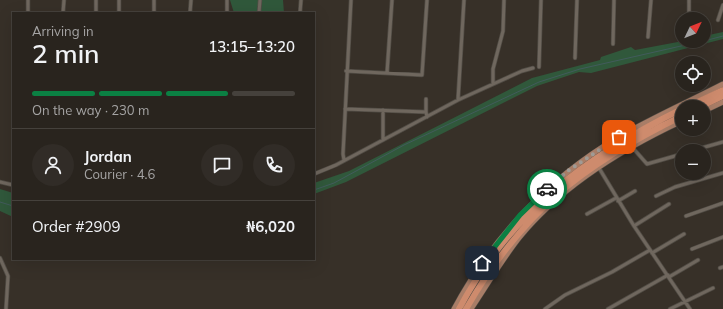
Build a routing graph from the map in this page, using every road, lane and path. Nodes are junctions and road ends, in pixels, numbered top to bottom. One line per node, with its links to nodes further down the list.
1 (28, 0): 21 (street)
2 (64, 0): 22 (street)
3 (96, 0): 23 (street)
4 (119, 0): 24 (street)
5 (154, 0): 25 (street)
6 (191, 0): 26 (street)
7 (227, 0): 27 (street)
8 (260, 0): 28 (street)
9 (301, 0): 29 (street)
10 (351, 0): 37 (street)
11 (392, 0): 38 (street)
12 (427, 0): 38 (street)
13 (464, 0): 44 (street)
14 (504, 0): 39 (street)
15 (541, 0): 35 (street)
16 (577, 0): 34 (street)
17 (614, 0): 33 (street)
18 (651, 0): 32 (street)
19 (689, 0): 30 (street)
20 (723, 5): 31 (street)
21 (28, 12)
22 (63, 12)
23 (96, 12)
24 (118, 12)
25 (154, 12)
26 (190, 12)
27 (228, 12)
28 (259, 12)
29 (300, 12)
30 (689, 12)
31 (718, 20)
32 (648, 37)
33 (613, 44)
34 (575, 58)
35 (539, 67)
36 (533, 68): 39 (street)
37 (346, 72): 38 (street); 49 (street)
38 (387, 73)
39 (493, 84): 44 (street)
40 (723, 84): 77 (main road)
41 (723, 90): 45 (highway)
42 (723, 96): 46 (highway)
43 (426, 99): 51 (street)
44 (458, 100): 53 (street)
45 (702, 100)
46 (711, 102)
47 (723, 102): 48 (main road)
48 (711, 108)
49 (345, 109): 50 (street); 61 (street)
50 (383, 110): 51 (street); 56 (street)
51 (426, 112): 53 (street)
52 (675, 113): 77 (highway)
53 (427, 117): 56 (street)
54 (675, 120): 88 (highway)
55 (675, 125): 59 (main road)
56 (383, 140): 61 (street)
57 (723, 142): 58 (street)
58 (711, 145)
59 (632, 147): 60 (street); 62 (main road)
60 (675, 156)
61 (344, 160): 64 (street)
62 (599, 168): 69 (street); 88 (main road)
63 (723, 173): 68 (street)
64 (315, 174)
65 (0, 182): 66 (street)
66 (12, 185)
67 (635, 191): 69 (street)
68 (656, 196)
69 (617, 199): 72 (street); 74 (street)
70 (723, 203): 73 (street)
71 (669, 204): 74 (street)
72 (588, 214)
73 (686, 216)
74 (634, 226): 79 (street)
75 (684, 234): 79 (street)
76 (723, 237): 78 (street)
77 (496, 248): 86 (main road); 87 (highway)
78 (692, 249)
79 (651, 251): 82 (street); 89 (street)
80 (0, 258): 85 (street)
81 (698, 260): 82 (street)
82 (668, 276): 84 (street); 90 (street)
83 (713, 288): 84 (street)
84 (686, 302): 91 (street); 92 (street)
85 (6, 309)
86 (454, 309)
87 (459, 309)
88 (470, 309)
89 (545, 309)
90 (608, 309)
91 (670, 309)
92 (690, 309)

